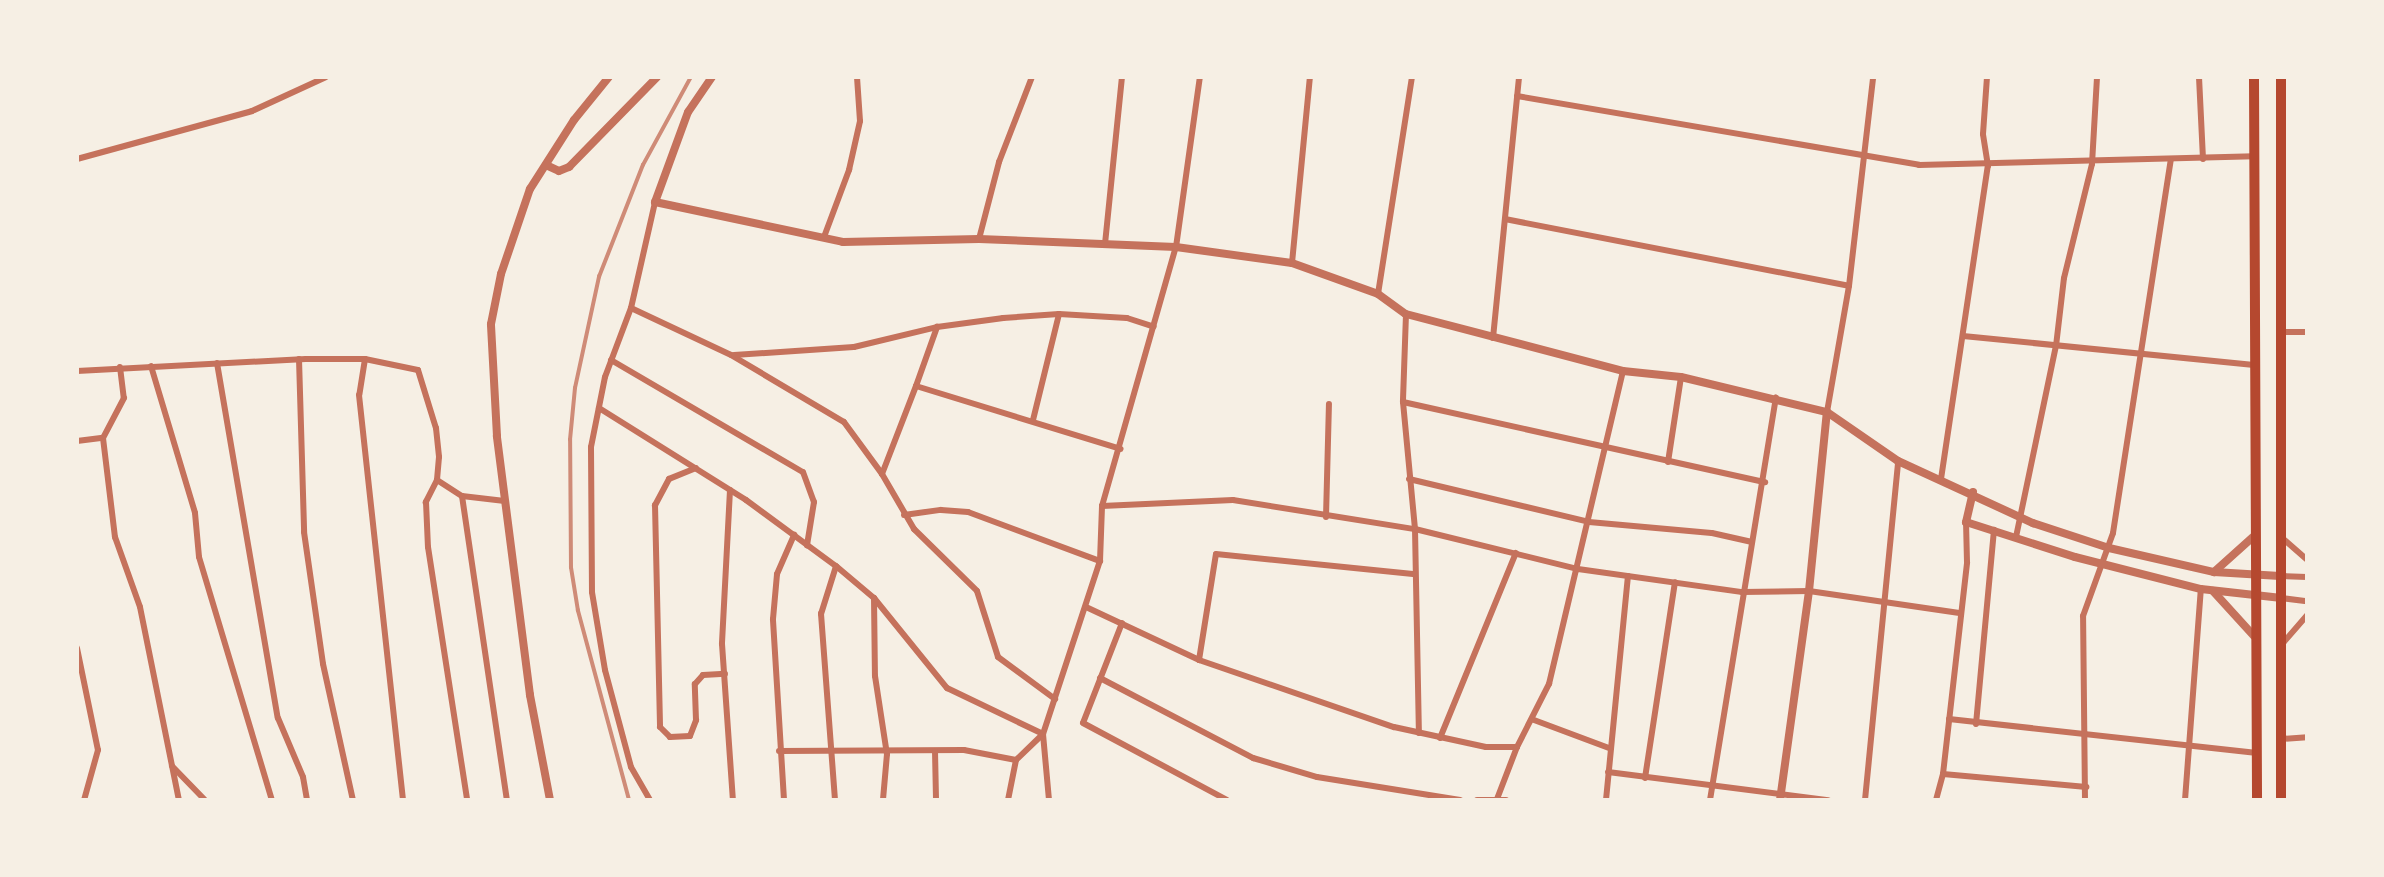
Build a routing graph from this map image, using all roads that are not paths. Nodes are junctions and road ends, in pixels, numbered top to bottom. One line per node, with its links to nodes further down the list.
1 (326, 77): 21 (street)
2 (609, 77): 25 (street)
3 (657, 77): 25 (street)
4 (712, 77): 27 (street)
5 (857, 77): 29 (street)
6 (1032, 77): 30 (street)
7 (1122, 77): 31 (street)
8 (1200, 77): 32 (street)
9 (1310, 77): 33 (street)
10 (1412, 77): 35 (street)
11 (1519, 77): 18 (street)
12 (1873, 77): 20 (street)
13 (1987, 77): 26 (street)
14 (2096, 77): 24 (street)
15 (2199, 77): 22 (street)
16 (2254, 77): 19 (highway)
17 (2281, 77): 41 (highway)
18 (1517, 96): 20 (street); 28 (street)
19 (2254, 156): 22 (street); 52 (highway)
20 (1863, 158): 26 (street); 34 (street)
21 (77, 159)
22 (2203, 159): 23 (street)
23 (2171, 160): 24 (street); 46 (street)
24 (2092, 164): 26 (street); 45 (street)
25 (545, 165): 80 (street)
26 (1989, 166): 43 (street)
27 (655, 202): 29 (street); 36 (street)
28 (1505, 219): 34 (street); 44 (street)
29 (824, 237): 30 (street)
30 (979, 239): 31 (street)
31 (1105, 244): 32 (street)
32 (1176, 247): 33 (street); 40 (street)
33 (1292, 263): 35 (street)
34 (1849, 286): 63 (street)
35 (1378, 294): 38 (street)
36 (631, 308): 47 (street); 50 (street)
37 (1059, 314): 39 (street); 40 (street); 64 (street)
38 (1406, 314): 44 (street); 60 (street)
39 (937, 327): 47 (street); 58 (street)
40 (1154, 327): 68 (street)
41 (2282, 332): 42 (street); 92 (highway)
42 (2307, 332)
43 (1963, 336): 45 (street); 73 (street)
44 (1493, 338): 56 (street)
45 (2056, 346): 46 (street); 84 (street)
46 (2141, 354): 52 (street); 95 (street)
47 (731, 355): 72 (street)
48 (299, 359): 49 (street); 51 (street); 160 (street)
49 (365, 359): 75 (street); 161 (street)
50 (611, 360): 62 (street); 94 (street)
51 (217, 363): 53 (street); 159 (street)
52 (2252, 365): 91 (highway)
53 (151, 366): 54 (street); 158 (street)
54 (120, 367): 55 (street); 65 (street)
55 (77, 371)
56 (1623, 371): 57 (street); 67 (street)
57 (1681, 377): 59 (street); 70 (street)
58 (916, 386): 64 (street); 72 (street)
59 (1776, 397): 63 (street); 76 (street)
60 (1403, 402): 67 (street); 74 (street)
61 (1329, 404): 83 (street)
62 (599, 408): 71 (street); 165 (street)
63 (1827, 412): 69 (street); 111 (street)
64 (1032, 419): 68 (street)
65 (103, 439): 66 (street); 147 (street)
66 (77, 441)
67 (1606, 445): 70 (street); 85 (street)
68 (1121, 449): 81 (street)
69 (1898, 461): 73 (street); 116 (street)
70 (1668, 462): 76 (street)
71 (696, 468): 77 (street); 126 (street)
72 (883, 474): 82 (street)
73 (1941, 478): 78 (street)
74 (1409, 479): 85 (street); 87 (street)
75 (437, 480): 79 (street); 162 (street)
76 (1765, 482): 93 (street)
77 (730, 490): 89 (street); 126 (street)
78 (1973, 492): 84 (street); 86 (street)
79 (462, 496): 80 (street); 163 (street)
80 (505, 501): 164 (street)
81 (1102, 506): 83 (street); 98 (street)
82 (904, 515): 98 (street); 128 (street)
83 (1326, 517): 87 (street)
84 (2021, 517): 90 (street); 95 (street)
85 (1589, 522): 93 (street); 101 (street)
86 (1966, 522): 88 (street); 119 (street)
87 (1415, 529): 96 (street); 103 (street)
88 (1994, 530): 90 (street); 131 (street)
89 (794, 535): 94 (street); 141 (street)
90 (2016, 537): 99 (street)
91 (2253, 537): 102 (street); 106 (highway)
92 (2281, 537): 97 (street); 105 (highway)
93 (1752, 542): 112 (street)
94 (807, 545): 100 (street)
95 (2109, 548): 99 (street); 102 (street)
96 (1516, 553): 101 (street); 135 (street)
97 (2307, 560)
98 (1100, 561): 118 (street)
99 (2102, 564): 109 (street); 133 (street)
100 (836, 566): 114 (street); 143 (street)
101 (1578, 569): 104 (street); 130 (street)
102 (2214, 572): 106 (street)
103 (1413, 574): 125 (street); 132 (street)
104 (1628, 576): 108 (street); 140 (street)
105 (2280, 576): 106 (street); 107 (street); 115 (highway)
106 (2254, 577): 113 (highway)
107 (2307, 578)
108 (1675, 582): 112 (street); 150 (street)
109 (2202, 589): 110 (street); 138 (street)
110 (2213, 590): 113 (street); 122 (street)
111 (1809, 591): 112 (street); 116 (street); 153 (street)
112 (1742, 592): 151 (street)
113 (2254, 597): 115 (street); 122 (highway)
114 (874, 598): 134 (street); 145 (street)
115 (2281, 598): 117 (street); 123 (highway)
116 (1887, 601): 119 (street); 180 (street)
117 (2307, 601)
118 (1086, 607): 121 (street); 128 (street)
119 (1959, 613): 129 (street)
120 (2307, 615): 123 (street)
121 (1122, 623): 125 (street); 127 (street)
122 (2254, 636): 144 (highway)
123 (2282, 644): 137 (highway)
124 (77, 648): 155 (street)
125 (1199, 660): 132 (street)
126 (725, 674): 166 (street)
127 (1100, 678): 173 (street); 174 (street)
128 (1055, 699): 134 (street)
129 (1949, 719): 131 (street); 149 (street)
130 (1534, 720): 139 (street); 140 (street)
131 (1976, 724): 133 (street)
132 (1419, 733): 135 (street)
133 (2081, 733): 138 (street); 152 (street)
134 (1042, 734): 146 (street); 172 (street)
135 (1440, 737): 139 (street)
136 (2307, 737): 137 (street)
137 (2281, 739): 185 (highway)
138 (2188, 745): 144 (street); 183 (street)
139 (1517, 747): 154 (street)
140 (1609, 748): 148 (street)
141 (779, 751): 143 (street); 167 (street)
142 (935, 751): 145 (street); 146 (street); 170 (street)
143 (832, 752): 145 (street); 168 (street)
144 (2257, 752): 184 (highway)
145 (887, 754): 169 (street)
146 (1016, 760): 171 (street)
147 (172, 765): 156 (street); 157 (street)
148 (1608, 772): 150 (street); 177 (street)
149 (1943, 774): 152 (street); 181 (street)
150 (1645, 778): 151 (street)
151 (1711, 787): 153 (street); 178 (street)
152 (2086, 788): 182 (street)
153 (1780, 797): 179 (street)
154 (1497, 799): 175 (street); 176 (street)
155 (84, 800)
156 (179, 800)
157 (205, 800)
158 (272, 800)
159 (307, 800)
160 (353, 800)
161 (404, 800)
162 (467, 800)
163 (506, 800)
164 (550, 800)
165 (650, 800)
166 (733, 800)
167 (784, 800)
168 (835, 800)
169 (883, 800)
170 (936, 800)
171 (1008, 800)
172 (1049, 800)
173 (1227, 800)
174 (1460, 800)
175 (1477, 800)
176 (1506, 800)
177 (1606, 800)
178 (1710, 800)
179 (1828, 800)
180 (1865, 800)
181 (1937, 800)
182 (2085, 800)
183 (2185, 800)
184 (2257, 800)
185 (2281, 800)

